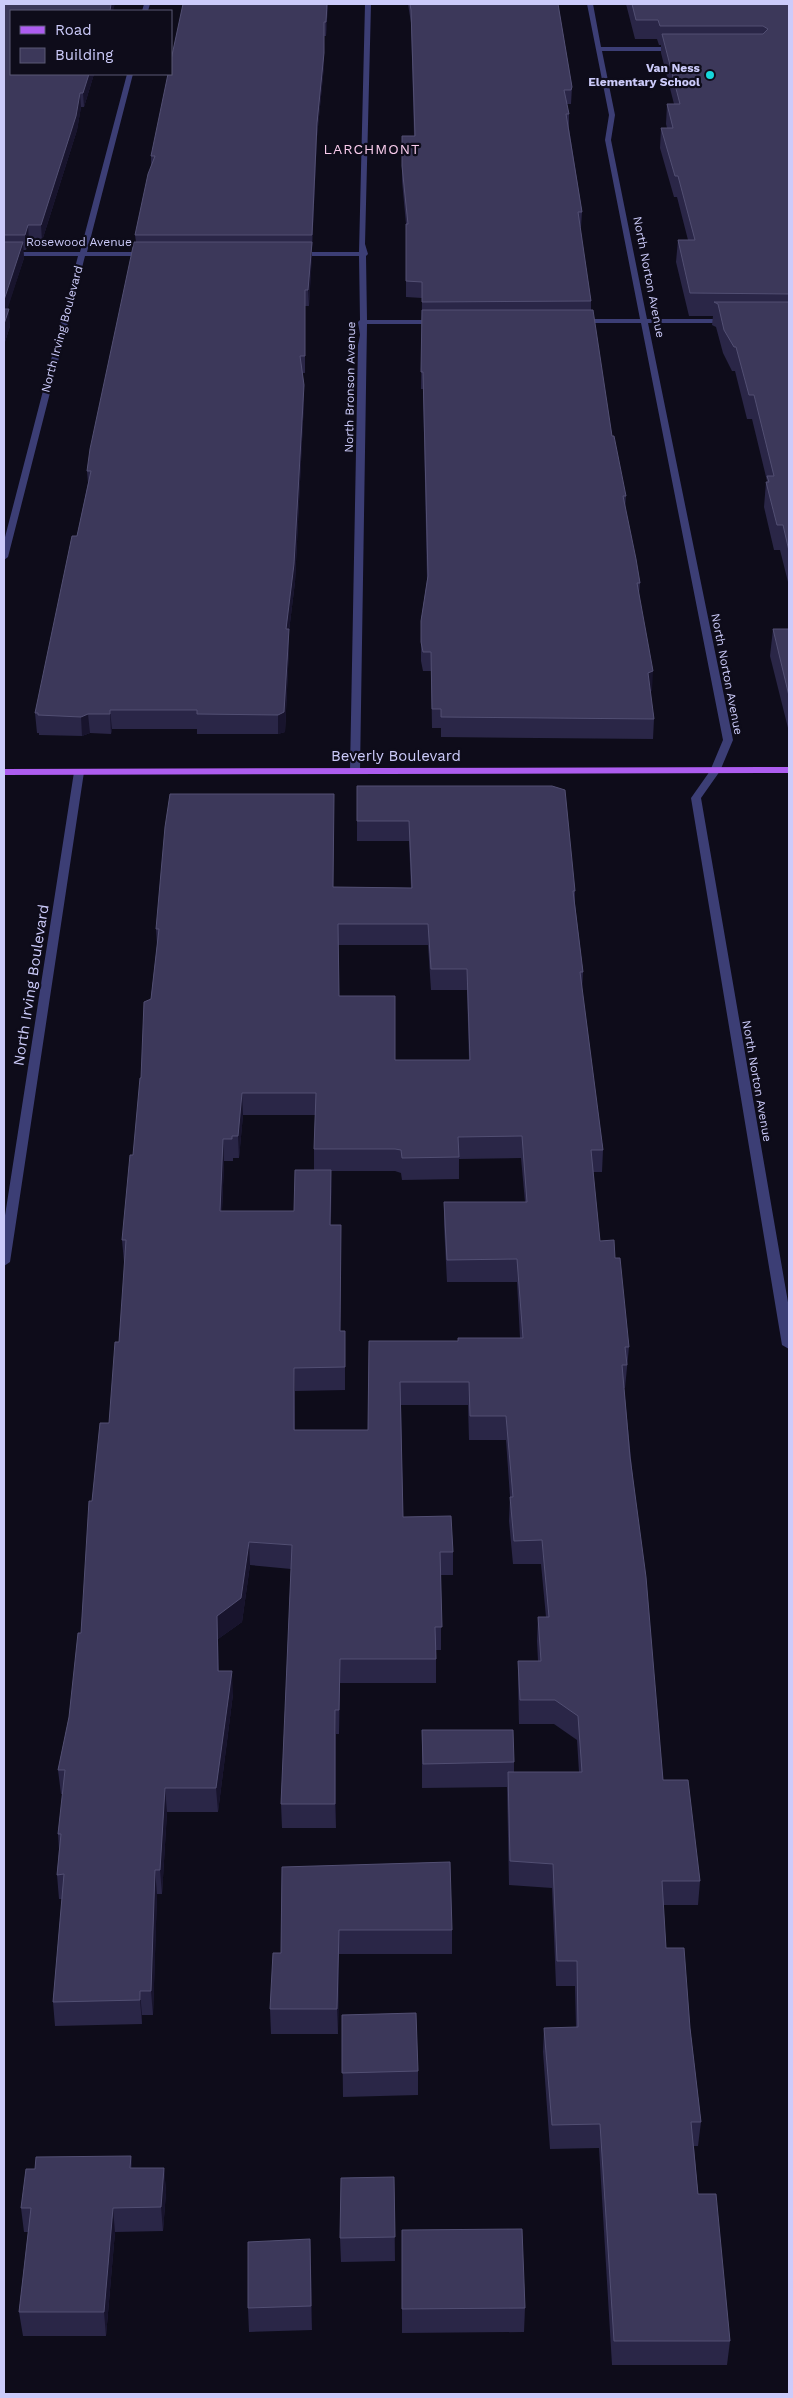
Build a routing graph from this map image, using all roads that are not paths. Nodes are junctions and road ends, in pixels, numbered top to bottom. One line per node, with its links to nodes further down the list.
1 (368, 4): 10 (street, North Bronson Avenue)
2 (590, 4): 3 (street, North Norton Avenue)
3 (599, 48): 4 (street); 11 (street, North Norton Avenue)
4 (685, 49)
5 (130, 75): 7 (street, North Irving Boulevard)
6 (4, 254): 7 (street, Rosewood Avenue)
7 (82, 254): 8 (street, Rosewood Avenue); 16 (street, North Irving Boulevard)
8 (157, 254)
9 (291, 254): 10 (street)
10 (364, 254): 13 (street, North Bronson Avenue)
11 (644, 321): 12 (street); 15 (street); 17 (street, North Norton Avenue)
12 (741, 321)
13 (362, 322): 14 (street); 19 (street, North Bronson Avenue)
14 (444, 322)
15 (571, 322)
16 (4, 557)
17 (715, 770): 18 (main road, Beverly Boulevard); 19 (main road, Beverly Boulevard); 23 (street, North Norton Avenue)
18 (789, 770)
19 (355, 771): 21 (main road, Beverly Boulevard)
20 (4, 772): 21 (main road, Beverly Boulevard)
21 (79, 772): 22 (street, North Irving Boulevard)
22 (4, 1262)
23 (789, 1345)

